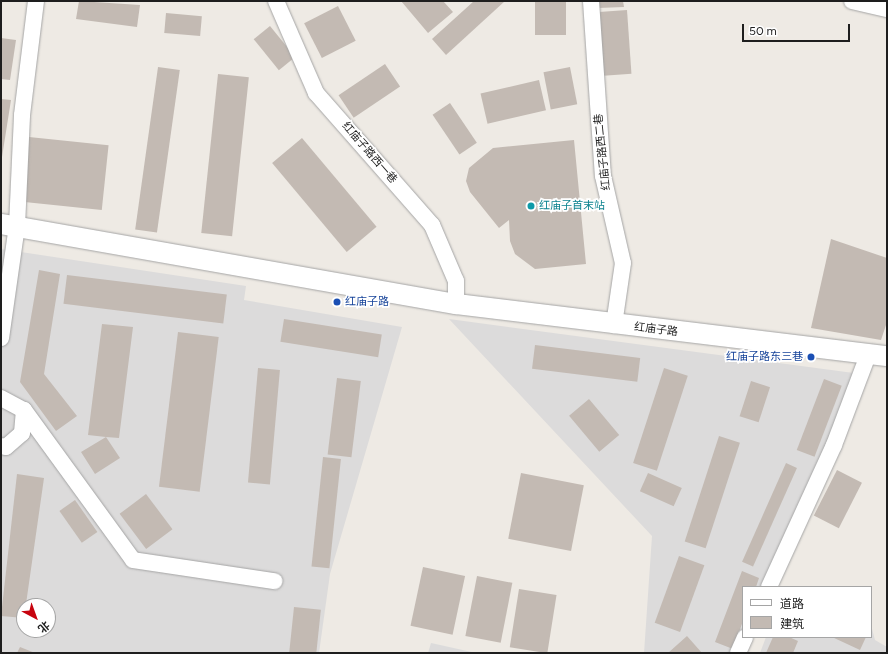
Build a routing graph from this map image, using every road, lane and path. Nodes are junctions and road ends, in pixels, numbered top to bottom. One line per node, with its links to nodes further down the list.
1 (36, 1): 6 (street)
2 (276, 1): 7 (street, 红庙子路西一巷)
3 (590, 1): 8 (street, 红庙子路西二巷)
4 (852, 1): 5 (street)
5 (887, 9)
6 (9, 225): 7 (street, 红庙子路); 9 (street)
7 (456, 304): 8 (street, 红庙子路)
8 (614, 325): 10 (street, 红庙子路)
9 (1, 338)
10 (878, 356): 15 (street)
11 (1, 398): 12 (street)
12 (24, 410): 13 (street); 14 (street)
13 (1, 446)
14 (274, 581)
15 (770, 586)
16 (745, 638): 17 (street)
17 (738, 653)

